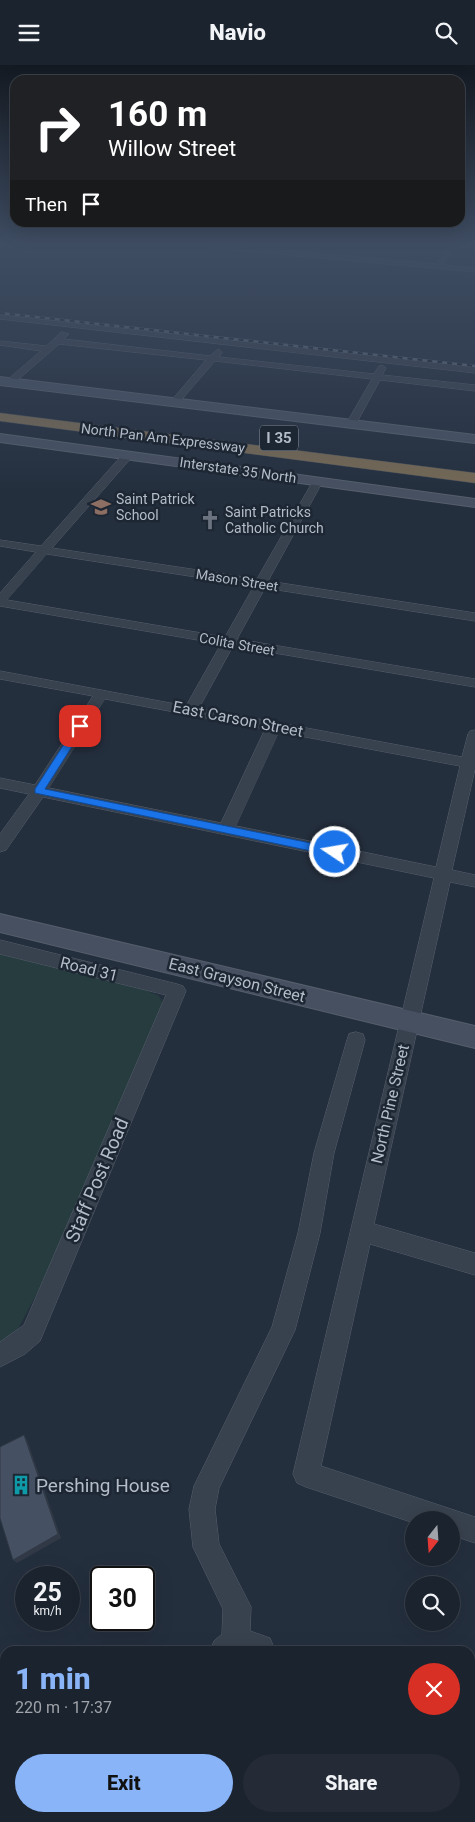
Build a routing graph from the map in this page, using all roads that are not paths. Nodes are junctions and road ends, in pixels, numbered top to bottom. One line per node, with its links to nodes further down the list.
1 (71, 328): 3 (street)
2 (101, 328): 4 (street)
3 (57, 341): 6 (street); 7 (street)
4 (227, 342): 7 (street); 8 (street)
5 (0, 343): 6 (street)
6 (49, 349): 11 (street)
7 (213, 358): 10 (street); 13 (street)
8 (386, 361): 9 (street); 10 (street)
9 (475, 370)
10 (378, 377): 12 (street); 15 (street)
11 (5, 382): 13 (main road)
12 (475, 388)
13 (174, 403): 15 (main road)
14 (0, 417): 16 (highway, North Pan Am Expressway / I 35)
15 (350, 424): 18 (main road)
16 (150, 436): 20 (highway, North Pan Am Expressway / I 35); 22 (highway)
17 (0, 438): 19 (main road, Interstate 35 North)
18 (475, 439)
19 (128, 455): 21 (main road, Interstate 35 North); 25 (street)
20 (475, 478)
21 (318, 481): 23 (main road, Interstate 35 North); 26 (street)
22 (475, 487)
23 (475, 503)
24 (0, 543): 25 (street, Mason Street)
25 (45, 551): 26 (street, Mason Street); 27 (street)
26 (261, 584): 28 (street, Mason Street); 29 (street)
27 (0, 601): 29 (street, Colita Street)
28 (475, 617)
29 (229, 643): 31 (street, Colita Street); 33 (street)
30 (0, 675): 32 (street, East Carson Street)
31 (475, 683)
32 (101, 694): 33 (street, East Carson Street); 38 (street)
33 (190, 711): 34 (street, East Carson Street)
34 (274, 726): 36 (street, East Carson Street); 39 (street)
35 (475, 734): 36 (street, North Pine Street)
36 (472, 763): 41 (street, North Pine Street)
37 (0, 783): 38 (street)
38 (38, 791): 39 (street); 40 (street)
39 (226, 830): 41 (street)
40 (0, 845)
41 (443, 874): 42 (street); 46 (street, North Pine Street)
42 (475, 881)
43 (0, 923): 46 (main road, East Grayson Street)
44 (0, 947): 45 (street, Road 31)
45 (177, 991): 51 (street, Staff Post Road)
46 (409, 1021): 47 (main road, East Grayson Street); 49 (street, North Pine Street)
47 (475, 1037)
48 (356, 1040): 55 (street)
49 (362, 1231): 50 (street); 52 (street, North Pine Street)
50 (475, 1264)
51 (0, 1355)
52 (418, 1511)
53 (460, 1525): 54 (street)
54 (475, 1530)
55 (240, 1646)

